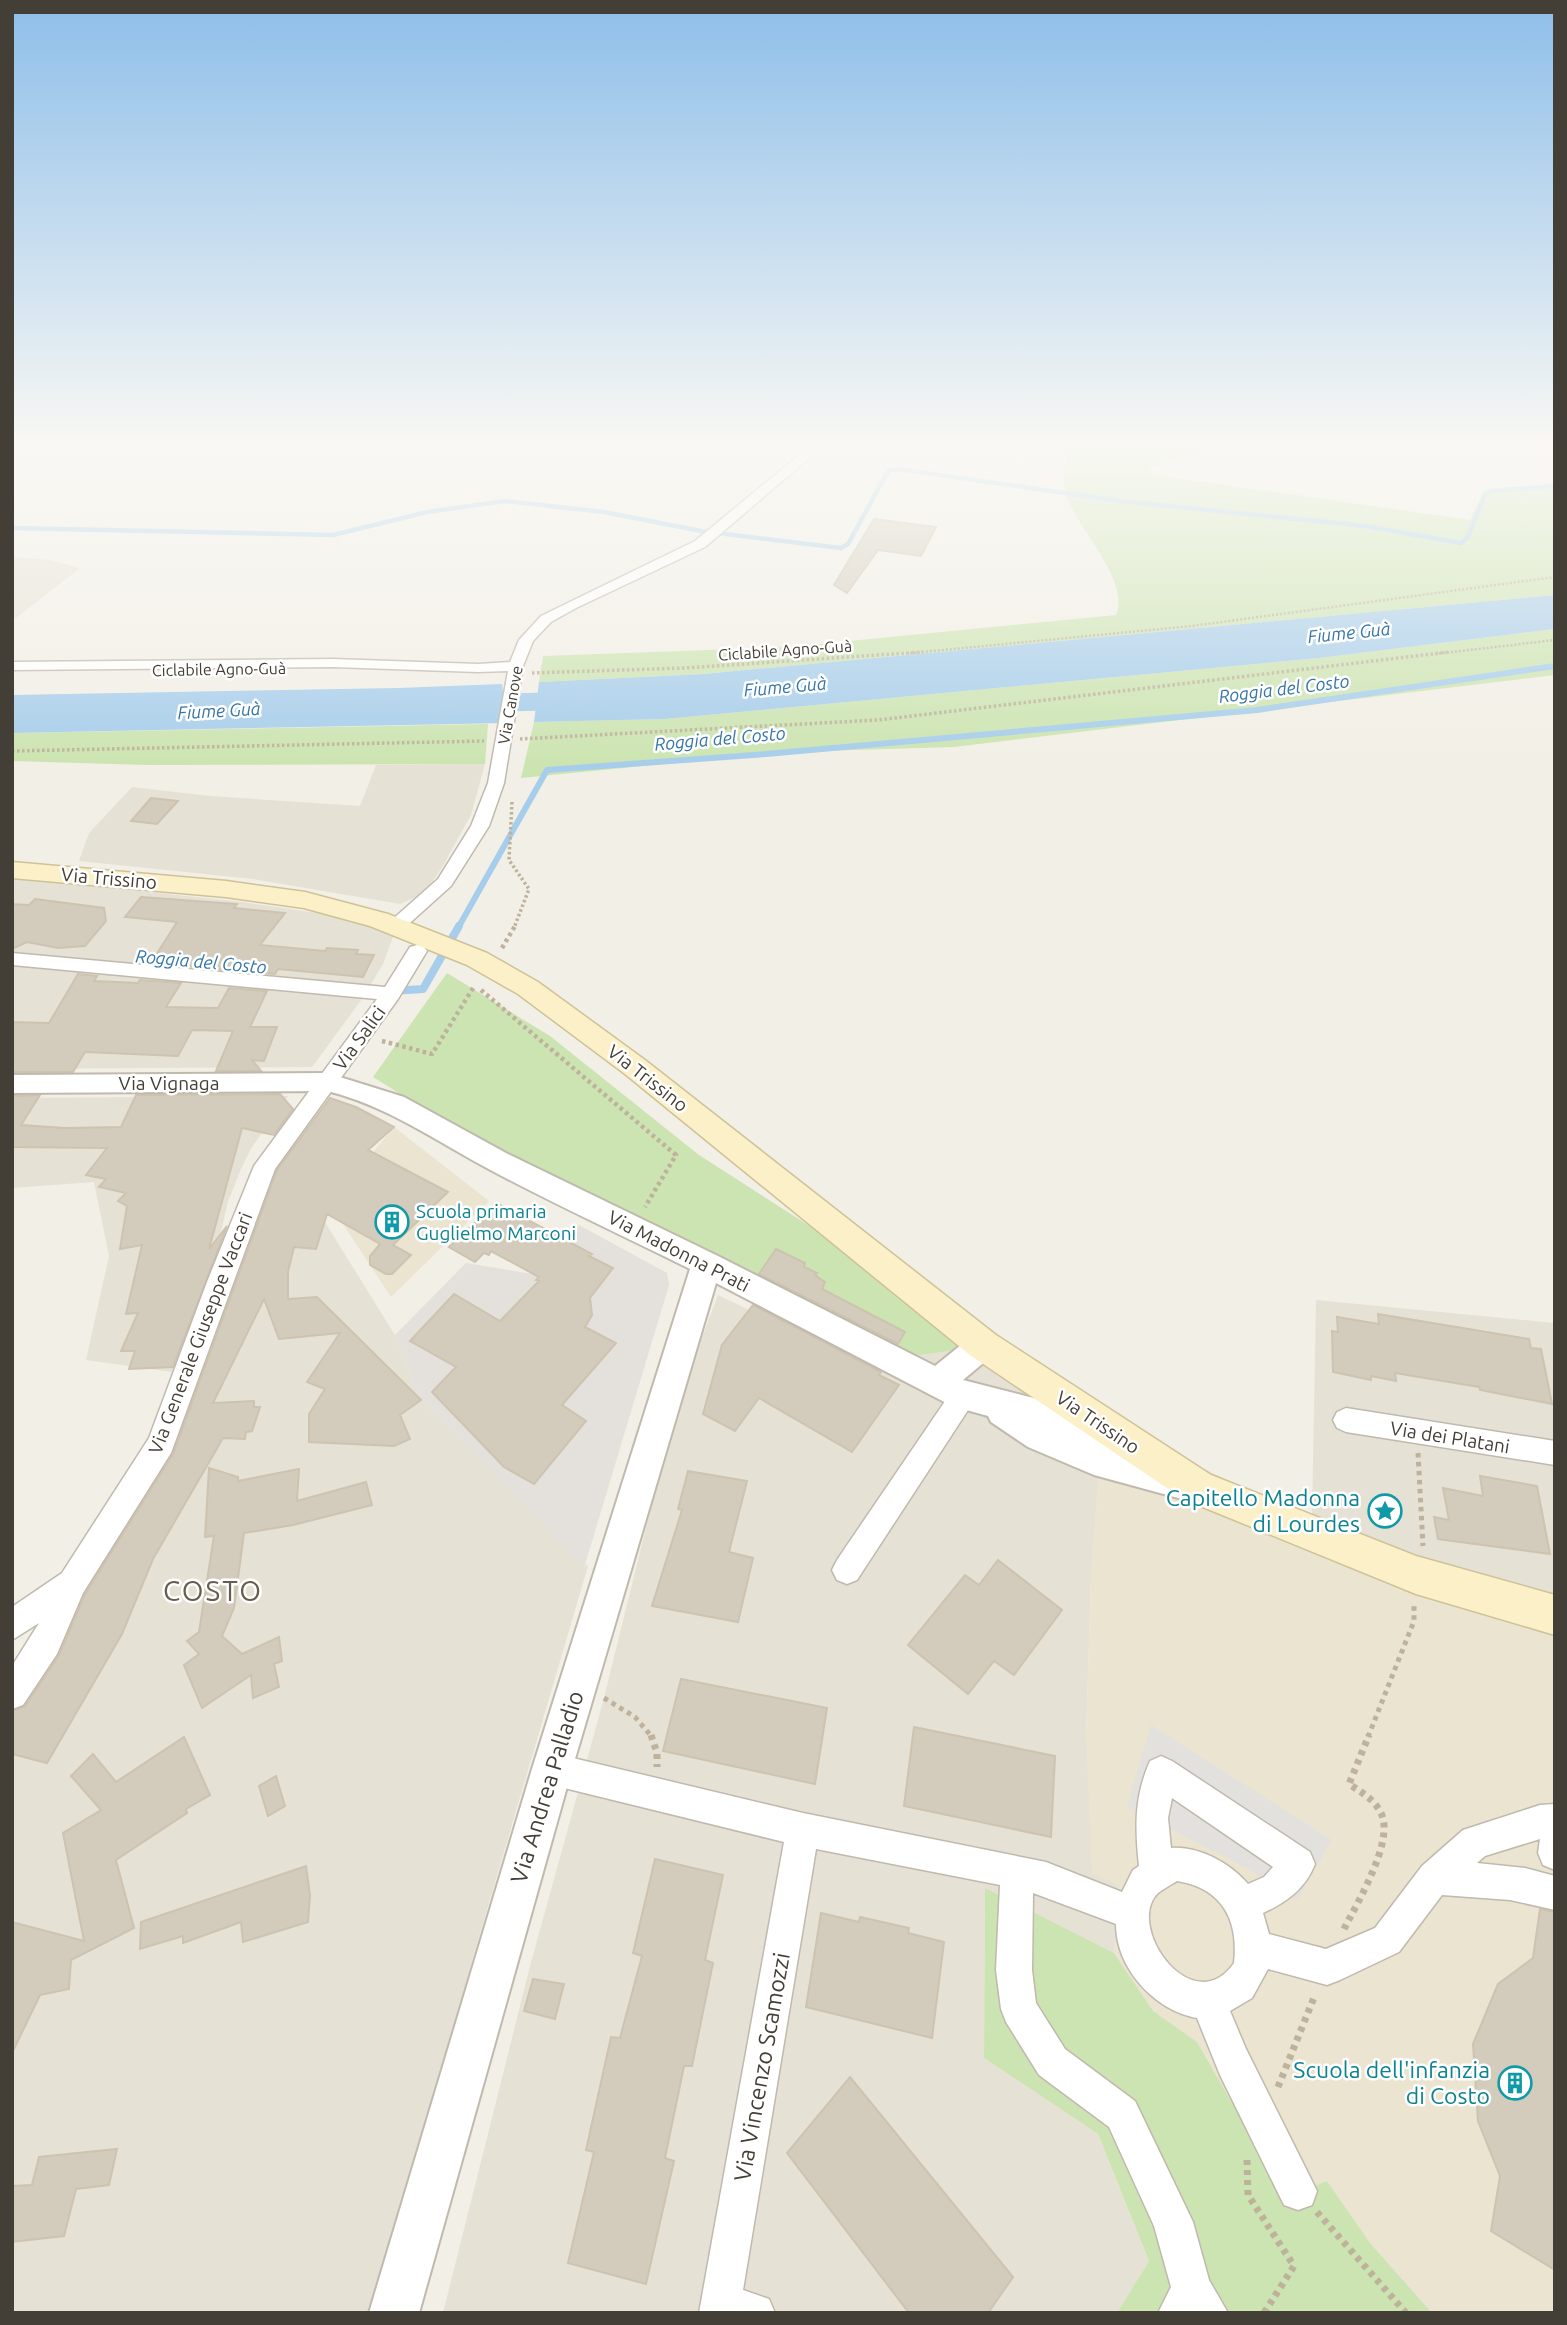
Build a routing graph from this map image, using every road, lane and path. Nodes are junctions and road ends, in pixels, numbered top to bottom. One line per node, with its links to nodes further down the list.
1 (687, 550): 5 (street, Via Canove)
2 (1555, 577): 5 (path, Ciclabile Agno-Guà)
3 (1555, 640): 6 (path)
4 (12, 666): 5 (street)
5 (515, 674): 6 (street, Via Canove)
6 (505, 735): 7 (path); 10 (street, Via Canove)
7 (12, 751)
8 (513, 791): 12 (path)
9 (12, 870): 10 (main road, Via Trissino)
10 (395, 926): 22 (main road, Via Trissino)
11 (417, 951): 16 (street, Via Salici)
12 (498, 954)
13 (12, 959): 16 (street)
14 (480, 979): 15 (path)
15 (475, 985): 17 (path); 20 (path)
16 (391, 994): 17 (street, Via Salici)
17 (361, 1035): 18 (street, Via Salici)
18 (327, 1082): 19 (street, Via Vignaga); 20 (street, Via Madonna Prati); 31 (street, Via Generale Giuseppe Vaccari)
19 (12, 1084)
20 (633, 1227): 21 (street, Via Madonna Prati)
21 (707, 1264): 23 (street, Via Madonna Prati); 35 (street, Via Andrea Palladio)
22 (984, 1345): 23 (street); 26 (main road, Via Trissino)
23 (964, 1395): 26 (street); 28 (street); 29 (street)
24 (1346, 1420): 25 (street, Via dei Platani)
25 (1416, 1431): 27 (street, Via dei Platani); 30 (path)
26 (1124, 1441): 28 (main road, Via Trissino)
27 (1555, 1453)
28 (1197, 1487): 30 (main road, Via Trissino)
29 (847, 1570)
30 (1416, 1575): 32 (main road, Via Trissino); 47 (path)
31 (72, 1583): 33 (street); 34 (street, Via Generale Giuseppe Vaccari)
32 (1555, 1615)
33 (12, 1625)
34 (12, 1695)
35 (552, 1769): 37 (street); 52 (street, Via Andrea Palladio)
36 (1555, 1821): 42 (street)
37 (803, 1830): 41 (street); 51 (street, Via Vincenzo Scamozzi)
38 (1555, 1843): 39 (street)
39 (1555, 1853)
40 (1156, 1870): 44 (street); 44 (street); 45 (street)
41 (1017, 1871): 45 (street); 50 (street)
42 (1434, 1878): 43 (street); 47 (street)
43 (1555, 1893)
44 (1243, 1904): 46 (street)
45 (1132, 1913): 48 (street)
46 (1254, 1948): 47 (street); 48 (street)
47 (1327, 1967)
48 (1208, 2001): 49 (street)
49 (1298, 2190): 53 (path)
50 (1193, 2305)
51 (731, 2310)
52 (394, 2313)
53 (1406, 2313)

